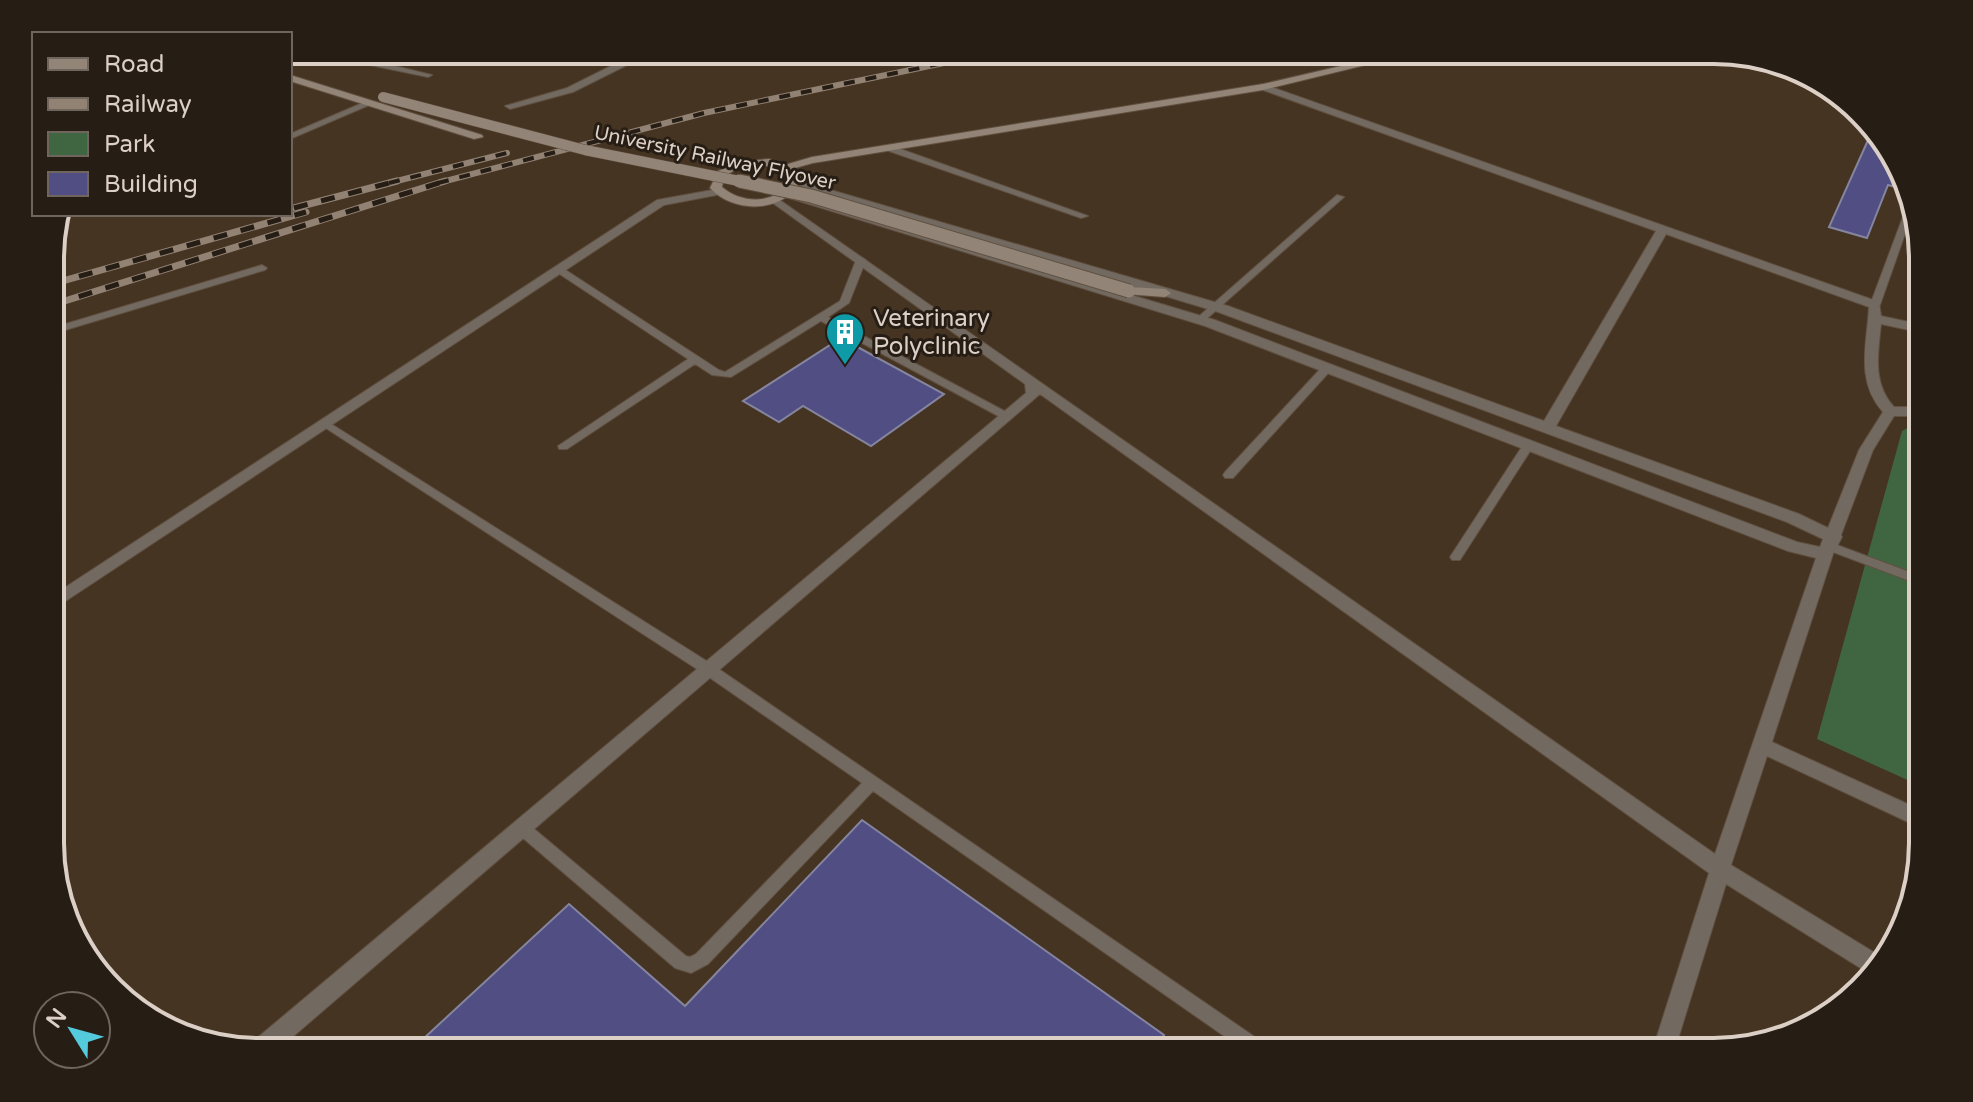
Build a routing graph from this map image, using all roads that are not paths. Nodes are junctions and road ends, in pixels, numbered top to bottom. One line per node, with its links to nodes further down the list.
1 (377, 64): 5 (lane)
2 (627, 64): 9 (street)
3 (1362, 64): 7 (main road)
4 (292, 72): 24 (main road, University Railway Flyover, bridge)
5 (428, 75)
6 (292, 79): 8 (main road)
7 (1263, 87): 12 (main road); 20 (street)
8 (370, 103): 10 (lane); 11 (main road)
9 (510, 106)
10 (292, 136)
11 (478, 137)
12 (889, 148): 13 (main road); 18 (lane)
13 (788, 167): 14 (main road); 15 (main road)
14 (796, 183): 16 (main road); 25 (street)
15 (718, 192): 16 (main road); 23 (street)
16 (779, 197): 21 (street); 26 (street)
17 (1340, 197): 27 (lane)
18 (1084, 216)
19 (1905, 222): 28 (lane)
20 (1663, 229): 28 (street); 40 (street)
21 (861, 260): 29 (lane); 35 (street)
22 (262, 268): 32 (lane)
23 (558, 269): 33 (lane); 39 (street)
24 (1129, 291): 25 (main road, University Railway Flyover); 26 (main road, University Railway Flyover)
25 (1165, 293): 27 (street)
26 (1154, 306): 30 (street)
27 (1212, 306): 30 (lane); 40 (street)
28 (1875, 312): 31 (street); 36 (street)
29 (822, 318): 33 (lane); 38 (lane)
30 (1200, 320): 34 (street)
31 (1909, 324)
32 (64, 327)
33 (696, 359): 42 (lane)
34 (1327, 368): 41 (street); 43 (lane)
35 (1032, 381): 38 (street); 53 (street)
36 (1890, 411): 37 (street); 44 (street)
37 (1909, 412)
38 (1006, 416): 48 (street)
39 (325, 423): 47 (street); 48 (lane)
40 (1547, 428): 44 (street)
41 (1529, 445): 44 (street); 45 (lane)
42 (563, 446)
43 (1229, 475)
44 (1829, 546): 46 (lane); 49 (street)
45 (1456, 557)
46 (1909, 577)
47 (64, 596)
48 (708, 669): 50 (lane); 52 (street)
49 (1763, 746): 51 (street); 53 (street)
50 (870, 784): 52 (lane); 56 (lane)
51 (1909, 814)
52 (522, 828): 55 (street)
53 (1720, 869): 54 (street); 57 (street)
54 (1869, 961)
55 (274, 1038)
56 (1242, 1038)
57 (1667, 1038)

